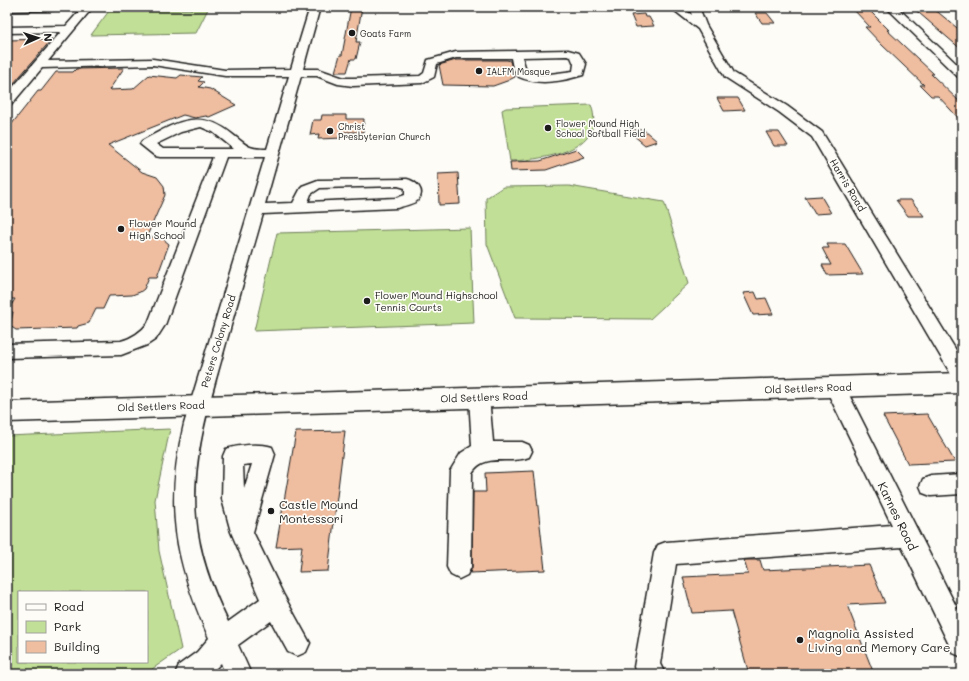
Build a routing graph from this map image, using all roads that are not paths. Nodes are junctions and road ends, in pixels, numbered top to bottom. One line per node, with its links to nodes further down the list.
1 (53, 7): 7 (street)
2 (88, 7): 9 (street)
3 (316, 7): 17 (street, Peters Colony Road)
4 (675, 7): 8 (street, Harris Road)
5 (694, 7): 8 (street, Harris Road)
6 (891, 7): 18 (street)
7 (7, 8)
8 (701, 27): 27 (street, Harris Road)
9 (68, 29): 10 (street); 14 (street)
10 (7, 30)
11 (516, 54): 13 (street); 15 (street); 17 (street)
12 (567, 64): 13 (street)
13 (580, 64): 15 (street)
14 (39, 65): 17 (street); 19 (street)
15 (518, 66): 16 (street)
16 (532, 66)
17 (297, 72): 22 (street, Peters Colony Road)
18 (962, 75)
19 (7, 102)
20 (176, 130): 21 (street); 21 (street); 23 (street)
21 (213, 153): 23 (street); 26 (street)
22 (273, 153): 23 (street); 25 (street, Peters Colony Road)
23 (248, 154)
24 (300, 208): 24 (street); 25 (street)
25 (258, 209): 31 (street, Peters Colony Road)
26 (7, 351)
27 (962, 376)
28 (962, 384): 29 (main road, Old Settlers Road)
29 (835, 387): 30 (main road, Old Settlers Road); 38 (street, Karnes Road)
30 (479, 397): 31 (main road, Old Settlers Road); 33 (street)
31 (199, 405): 32 (main road, Old Settlers Road); 41 (street, Peters Colony Road)
32 (7, 412)
33 (483, 451): 34 (street); 39 (street)
34 (522, 451)
35 (962, 484): 36 (street)
36 (931, 486)
37 (242, 532): 40 (street)
38 (908, 535): 43 (street, Karnes Road); 46 (street)
39 (459, 567)
40 (274, 603): 41 (street); 42 (street)
41 (223, 641): 44 (street); 45 (street, Peters Colony Road)
42 (296, 644)
43 (962, 644)
44 (188, 674)
45 (238, 674)
46 (652, 674)

